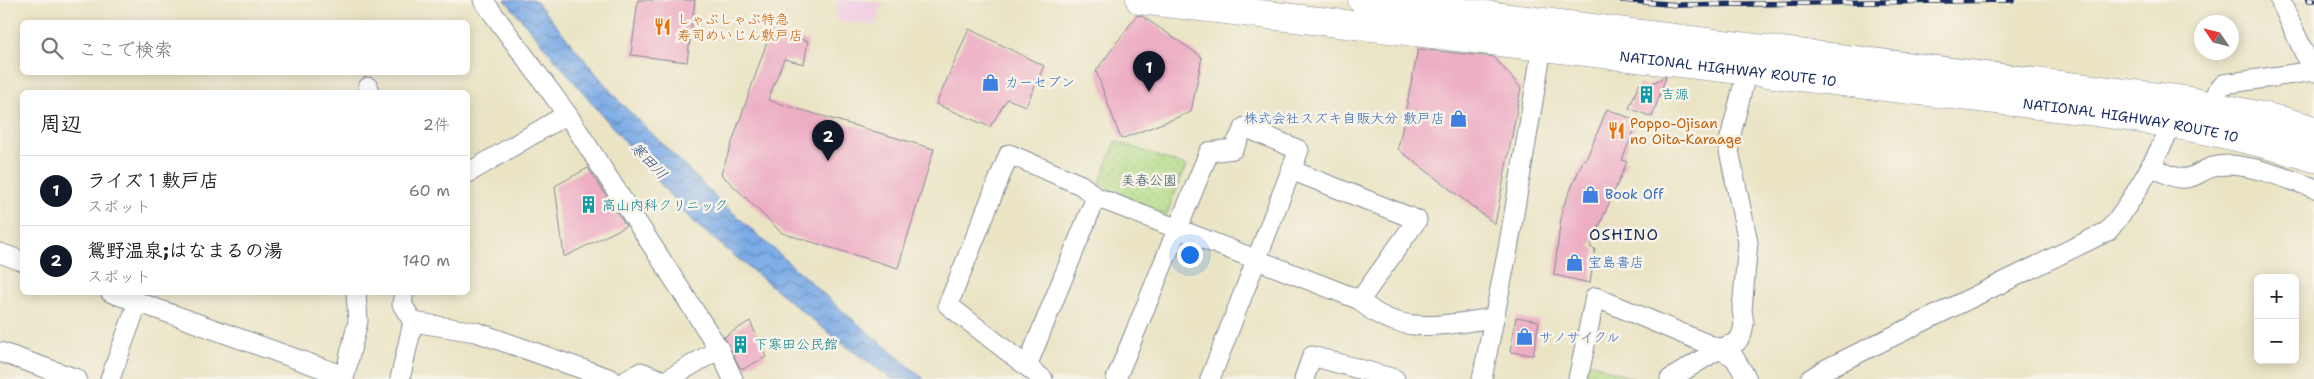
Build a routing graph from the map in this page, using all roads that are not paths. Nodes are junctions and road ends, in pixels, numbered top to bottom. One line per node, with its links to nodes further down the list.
1 (482, 0): 9 (street)
2 (1140, 0): 5 (highway, NATIONAL HIGHWAY ROUTE 10)
3 (1362, 0): 5 (highway, NATIONAL HIGHWAY ROUTE 10)
4 (2280, 0): 7 (street)
5 (1545, 35): 6 (highway, NATIONAL HIGHWAY ROUTE 10); 8 (highway, NATIONAL HIGHWAY ROUTE 10); 27 (street)
6 (1747, 71): 10 (highway, NATIONAL HIGHWAY ROUTE 10); 30 (street)
7 (2313, 72): 8 (street)
8 (2213, 104): 11 (highway, NATIONAL HIGHWAY ROUTE 10)
9 (567, 114): 15 (street); 29 (street)
10 (2173, 123): 12 (highway, NATIONAL HIGHWAY ROUTE 10); 13 (street)
11 (2314, 130)
12 (2314, 158)
13 (2151, 165): 16 (street); 51 (street)
14 (1291, 170): 18 (street); 21 (street); 25 (street)
15 (470, 172)
16 (2314, 188)
17 (1096, 198): 18 (street); 32 (street); 32 (street)
18 (1177, 229): 21 (street); 43 (street)
19 (0, 253): 20 (street)
20 (20, 260)
21 (1256, 260): 25 (street); 44 (street)
22 (118, 295): 26 (street)
23 (356, 295): 33 (street)
24 (404, 295): 28 (street)
25 (1360, 300): 27 (street)
26 (138, 302): 33 (street); 35 (street)
27 (1494, 318): 47 (street)
28 (413, 322): 36 (street); 37 (street)
29 (719, 349): 40 (street); 41 (street)
30 (1719, 349): 48 (street); 49 (street); 50 (street)
31 (0, 352): 34 (street)
32 (1026, 366): 42 (street)
33 (344, 378)
34 (77, 379)
35 (110, 379)
36 (400, 379)
37 (611, 379)
38 (628, 379): 39 (street)
39 (659, 379)
40 (668, 379)
41 (733, 379)
42 (1043, 379)
43 (1116, 379)
44 (1210, 379)
45 (1304, 379): 46 (street)
46 (1395, 379)
47 (1482, 379)
48 (1578, 379)
49 (1670, 379)
50 (1747, 379)
51 (1810, 379)

